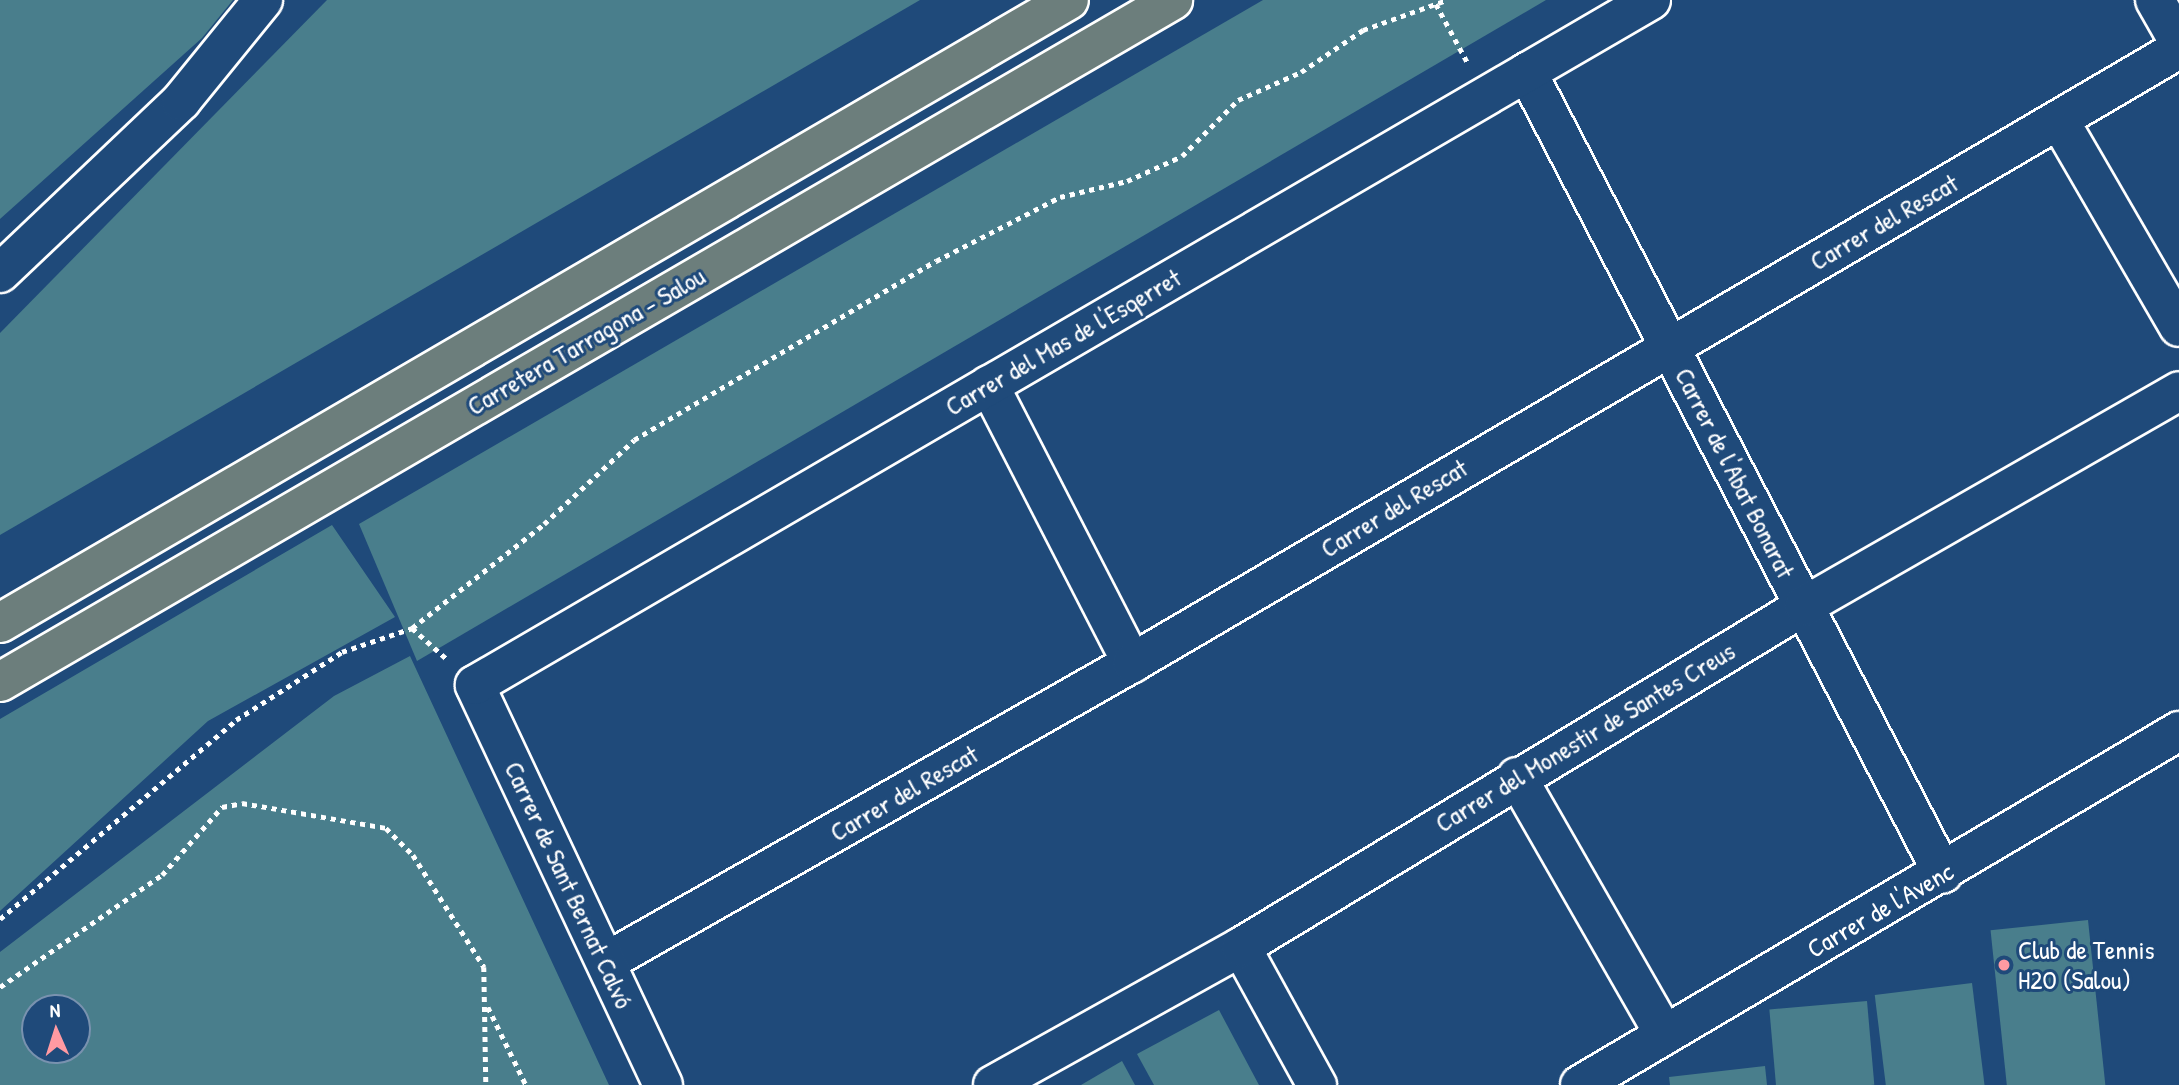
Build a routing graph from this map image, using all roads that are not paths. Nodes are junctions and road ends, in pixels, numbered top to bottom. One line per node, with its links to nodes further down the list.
1 (263, 0): 10 (street)
2 (1069, 0): 16 (highway, Carretera Tarragona - Salou)
3 (1172, 0): 18 (highway, Carretera Tarragona - Salou)
4 (1651, 0): 8 (street, Carrer del Mas de l'Esqerret)
5 (2155, 0): 6 (street)
6 (2179, 42)
7 (2179, 49): 9 (street, Carrer del Rescat)
8 (1527, 72): 12 (street, Carrer de l'Abat Bonarat); 13 (street, Carrer del Mas de l'Esqerret)
9 (2059, 120): 11 (street); 12 (street, Carrer del Rescat)
10 (0, 273)
11 (2179, 327)
12 (1669, 346): 15 (street, Carrer de l'Abat Bonarat); 17 (street, Carrer del Rescat)
13 (989, 385): 17 (street); 19 (street, Carrer del Mas de l'Esqerret)
14 (2179, 391): 15 (street, Carrer del Monestir de Santes Creus)
15 (1804, 606): 21 (street, Carrer del Monestir de Santes Creus); 22 (street, Carrer de l'Abat Bonarat)
16 (0, 623)
17 (1132, 663): 24 (street, Carrer del Rescat)
18 (0, 682)
19 (475, 685): 24 (street, Carrer de Sant Bernat Calvó)
20 (2179, 731): 22 (street, Carrer de l'Avenc)
21 (1517, 777): 23 (street, Carrer del Monestir de Santes Creus); 25 (street)
22 (1943, 874): 25 (street, Carrer de l'Avenc)
23 (1241, 947): 27 (street, Carrer del Monestir de Santes Creus); 28 (street)
24 (606, 962): 26 (street, Carrer de Sant Bernat Calvó)
25 (1665, 1035): 29 (street, Carrer de l'Avenc)
26 (663, 1085)
27 (993, 1085)
28 (1317, 1085)
29 (1580, 1085)

